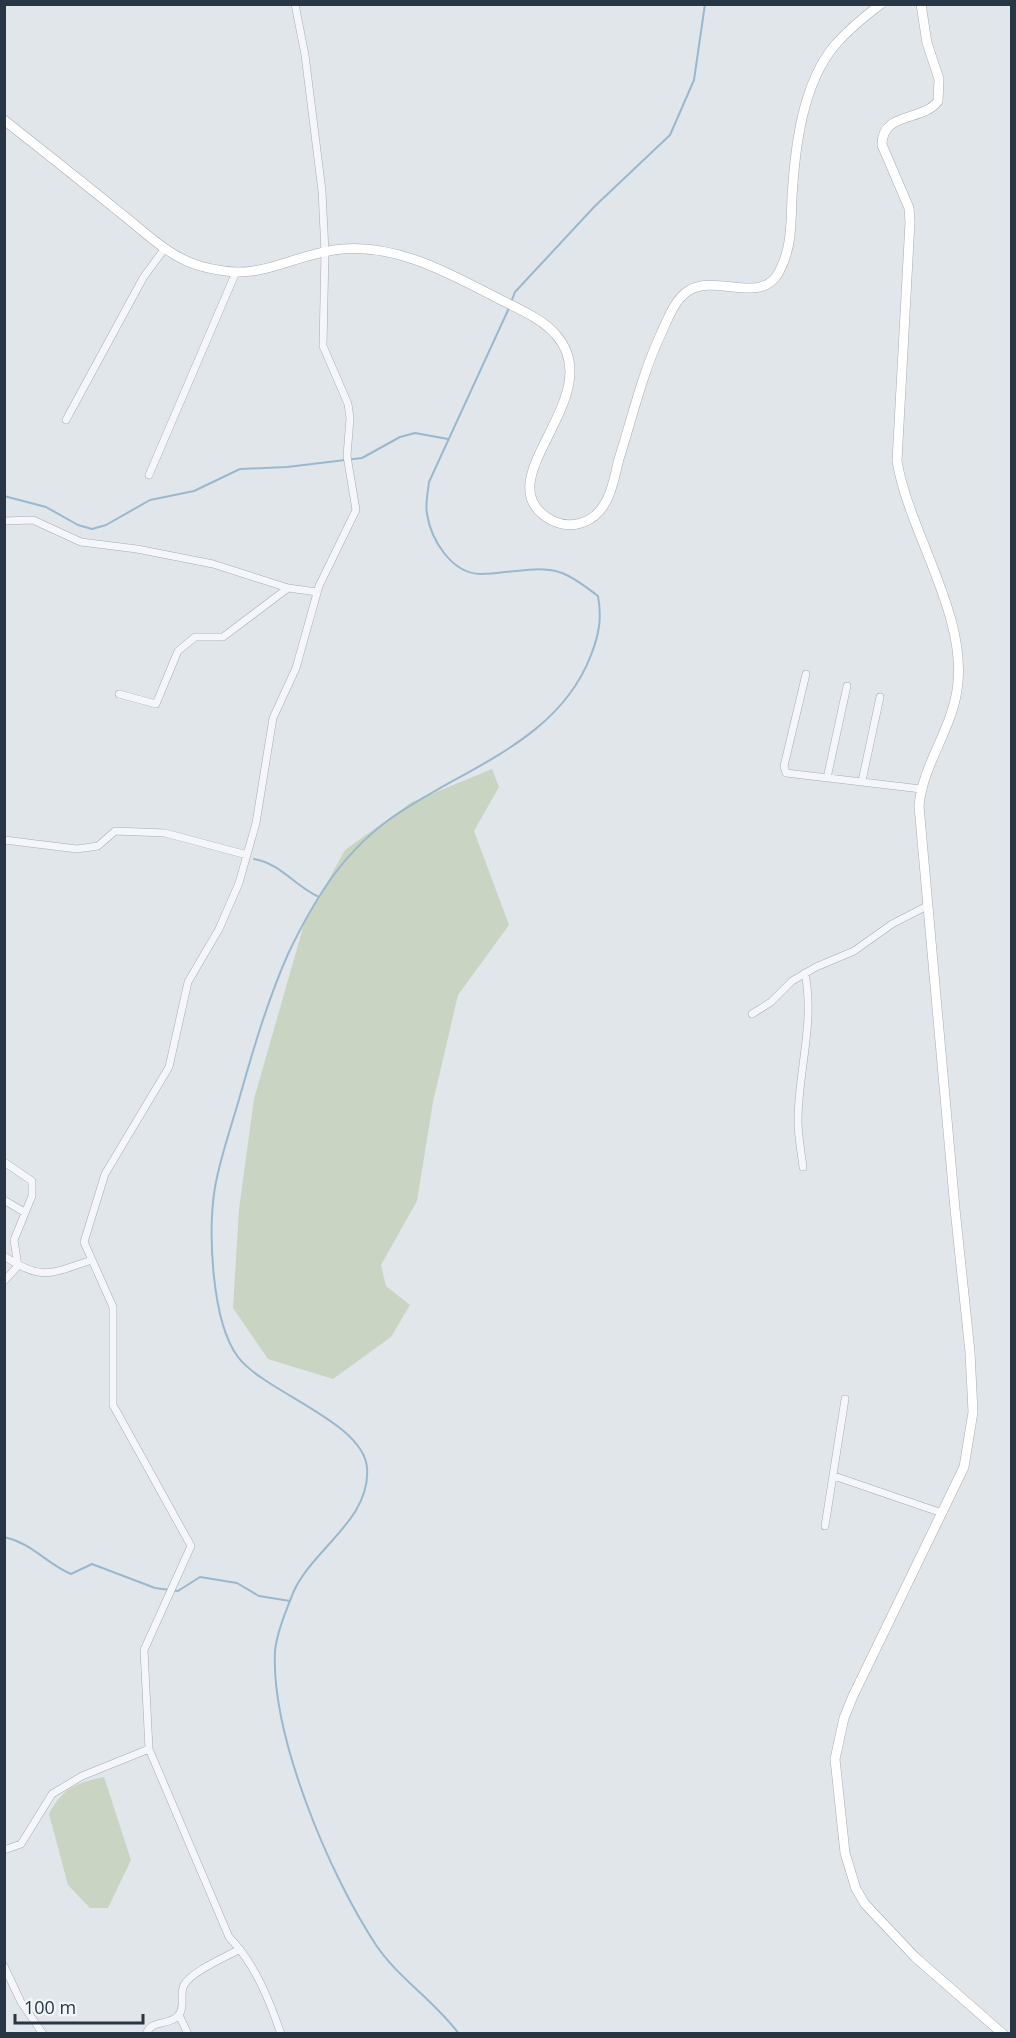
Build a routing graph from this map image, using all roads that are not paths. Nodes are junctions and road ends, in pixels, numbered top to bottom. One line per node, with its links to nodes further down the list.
1 (295, 4): 6 (street)
2 (881, 4): 6 (street)
3 (921, 4): 19 (street)
4 (4, 120): 5 (street)
5 (165, 248): 7 (street); 8 (street)
6 (325, 252): 7 (street); 12 (street)
7 (236, 272): 9 (street)
8 (66, 420)
9 (149, 475)
10 (4, 521): 11 (street)
11 (288, 588): 12 (street); 15 (street)
12 (317, 592): 21 (street)
13 (806, 674): 17 (street)
14 (847, 686): 17 (street)
15 (119, 694)
16 (880, 697): 18 (street)
17 (827, 778): 18 (street)
18 (862, 781): 19 (street)
19 (921, 789): 22 (street)
20 (4, 840): 21 (street)
21 (247, 855): 30 (street)
22 (927, 906): 23 (street); 35 (street)
23 (805, 973): 24 (street); 26 (street)
24 (752, 1014)
25 (4, 1162): 28 (street)
26 (803, 1167)
27 (4, 1200): 28 (street)
28 (24, 1212): 31 (street)
29 (4, 1256): 31 (street)
30 (92, 1260): 31 (street); 37 (street)
31 (18, 1266): 32 (street)
32 (4, 1281)
33 (845, 1399): 34 (street)
34 (834, 1476): 35 (street); 36 (street)
35 (942, 1513): 46 (street)
36 (825, 1526)
37 (149, 1749): 38 (street); 39 (street)
38 (4, 1850)
39 (240, 1949): 41 (street); 45 (street)
40 (4, 1966): 42 (street)
41 (179, 2015): 43 (street); 44 (street)
42 (43, 2034)
43 (146, 2034)
44 (188, 2034)
45 (281, 2034)
46 (1003, 2034)

